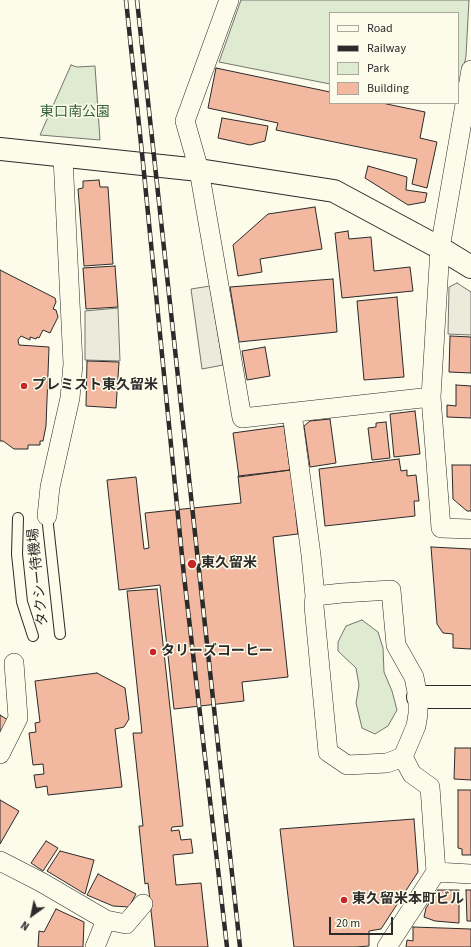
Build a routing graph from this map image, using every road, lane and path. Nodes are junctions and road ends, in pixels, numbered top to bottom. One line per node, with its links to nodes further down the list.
1 (229, 0): 5 (street)
2 (471, 70): 6 (street)
3 (0, 149): 4 (street)
4 (63, 157): 5 (street); 10 (street)
5 (199, 170): 6 (street); 9 (street)
6 (440, 248): 7 (street); 8 (street)
7 (471, 267)
8 (431, 397): 9 (street); 12 (street)
9 (292, 413): 13 (street)
10 (47, 516): 14 (lane, タクシー待機場)
11 (18, 518): 15 (lane)
12 (471, 529)
13 (315, 596): 17 (street); 20 (street)
14 (60, 634)
15 (33, 636)
16 (14, 663): 19 (street)
17 (418, 697): 18 (street); 20 (street)
18 (471, 697)
19 (0, 754)
20 (403, 757): 22 (street)
21 (0, 861): 25 (street)
22 (436, 872): 23 (street); 27 (street)
23 (471, 874)
24 (143, 904): 25 (street)
25 (106, 920): 26 (street)
26 (95, 947)
27 (387, 947)

